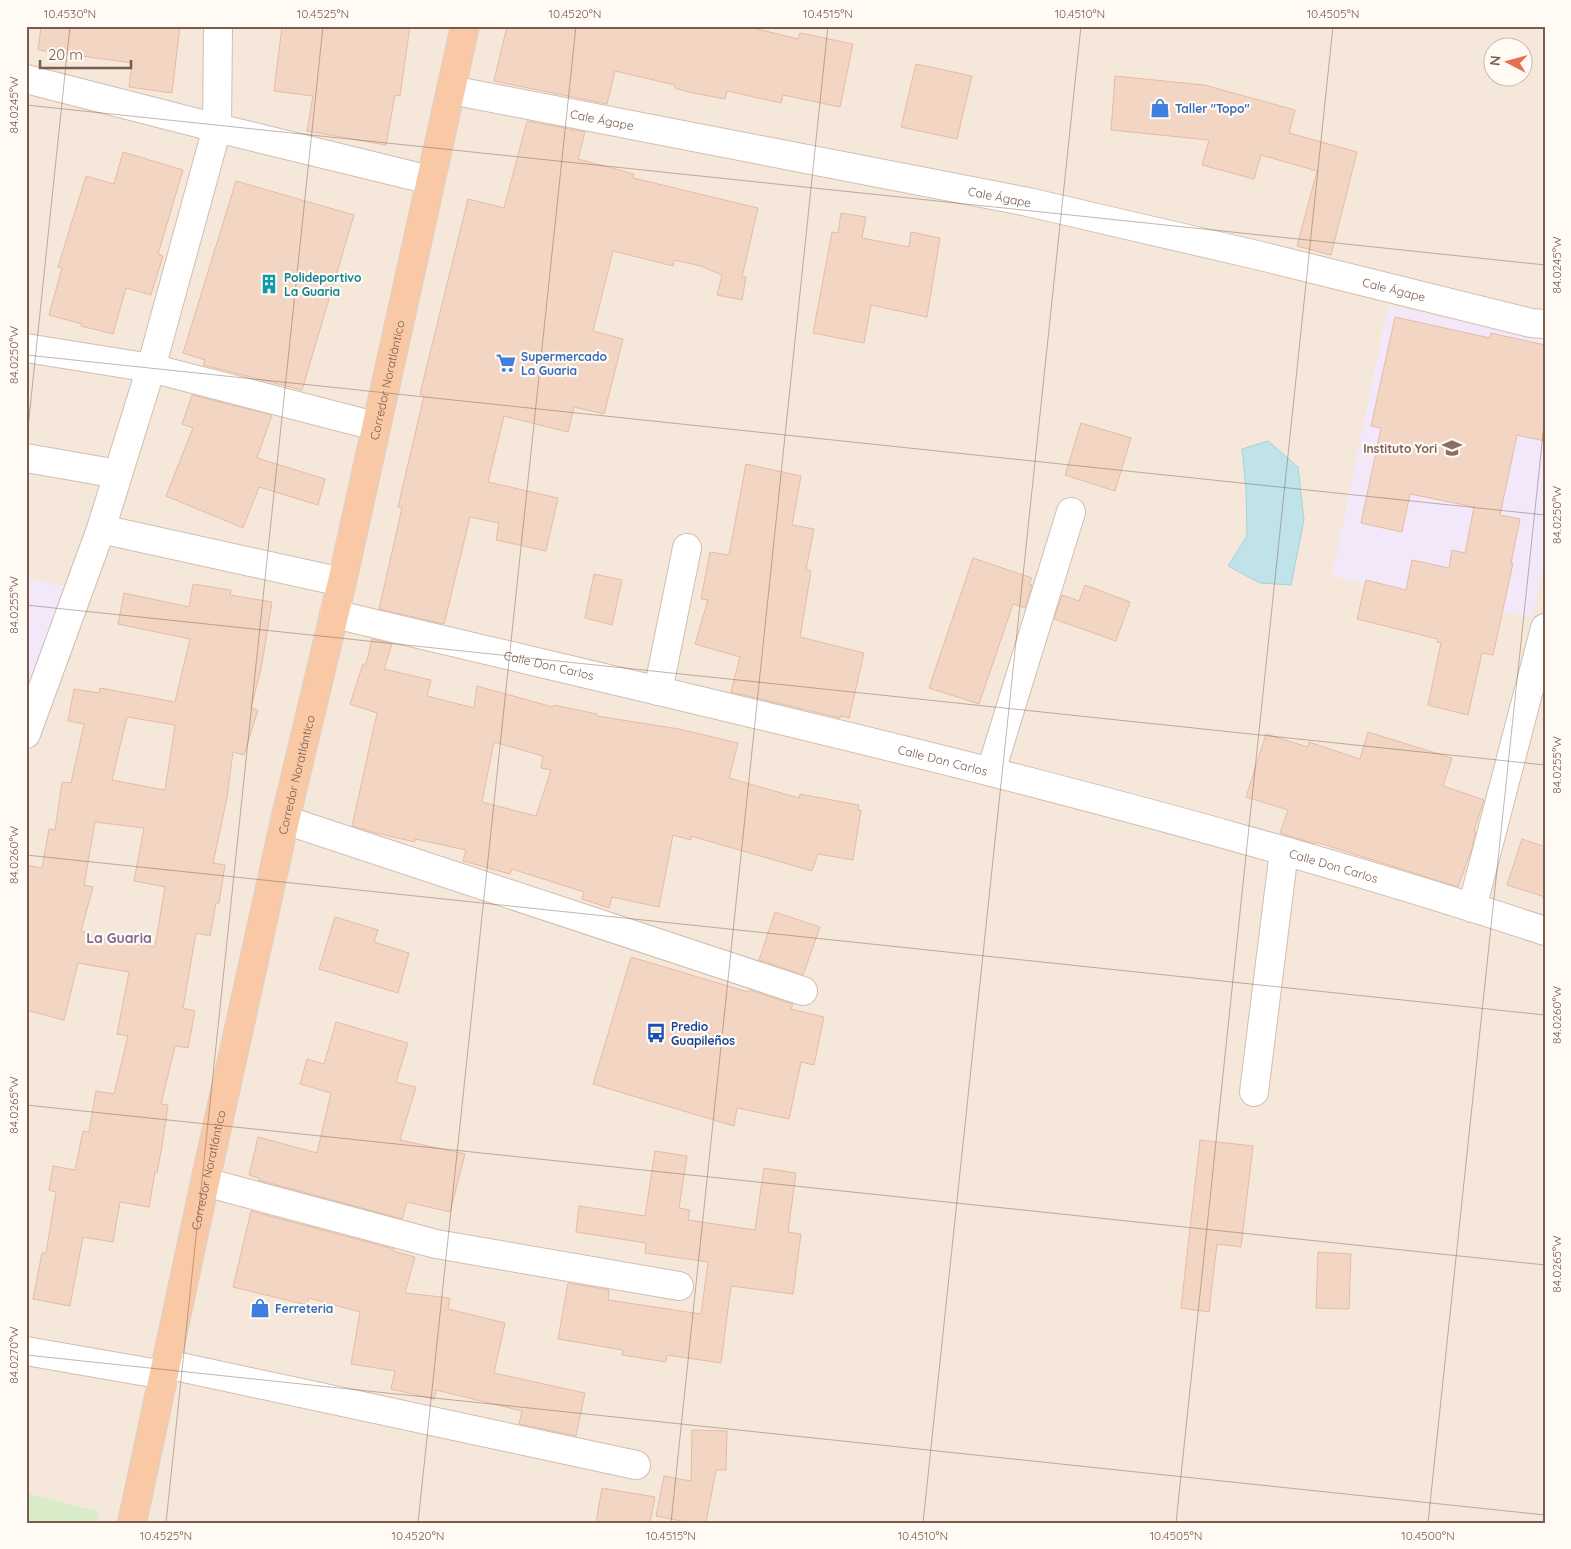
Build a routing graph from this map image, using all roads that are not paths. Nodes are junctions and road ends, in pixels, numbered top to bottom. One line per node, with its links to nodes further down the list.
1 (218, 26): 5 (street)
2 (465, 26): 4 (highway, Corredor Noratlántico)
3 (26, 79): 5 (street)
4 (451, 90): 6 (highway, Corredor Noratlántico); 7 (street, Cale Ágape)
5 (217, 128): 6 (street); 9 (street)
6 (430, 180): 10 (highway, Corredor Noratlántico)
7 (1545, 324)
8 (26, 348): 9 (street)
9 (151, 368): 10 (street); 12 (street)
10 (375, 426): 16 (highway, Corredor Noratlántico)
11 (26, 458): 12 (street)
12 (118, 474): 14 (street)
13 (1072, 512): 21 (street)
14 (101, 529): 16 (street); 20 (street)
15 (687, 548): 19 (street)
16 (342, 582): 17 (highway, Corredor Noratlántico)
17 (334, 614): 19 (street, Calle Don Carlos); 22 (highway, Corredor Noratlántico)
18 (1545, 628): 24 (street)
19 (658, 692): 21 (street, Calle Don Carlos)
20 (26, 734)
21 (991, 771): 23 (street, Calle Don Carlos)
22 (284, 820): 26 (street); 28 (highway, Corredor Noratlántico)
23 (1284, 851): 24 (street, Calle Don Carlos); 27 (street)
24 (1472, 908): 25 (street, Calle Don Carlos)
25 (1545, 932)
26 (803, 991)
27 (1254, 1092)
28 (205, 1182): 29 (street); 31 (highway, Corredor Noratlántico)
29 (680, 1286)
30 (26, 1351): 31 (street)
31 (165, 1370): 32 (street); 33 (highway, Corredor Noratlántico)
32 (636, 1465)
33 (132, 1523)

